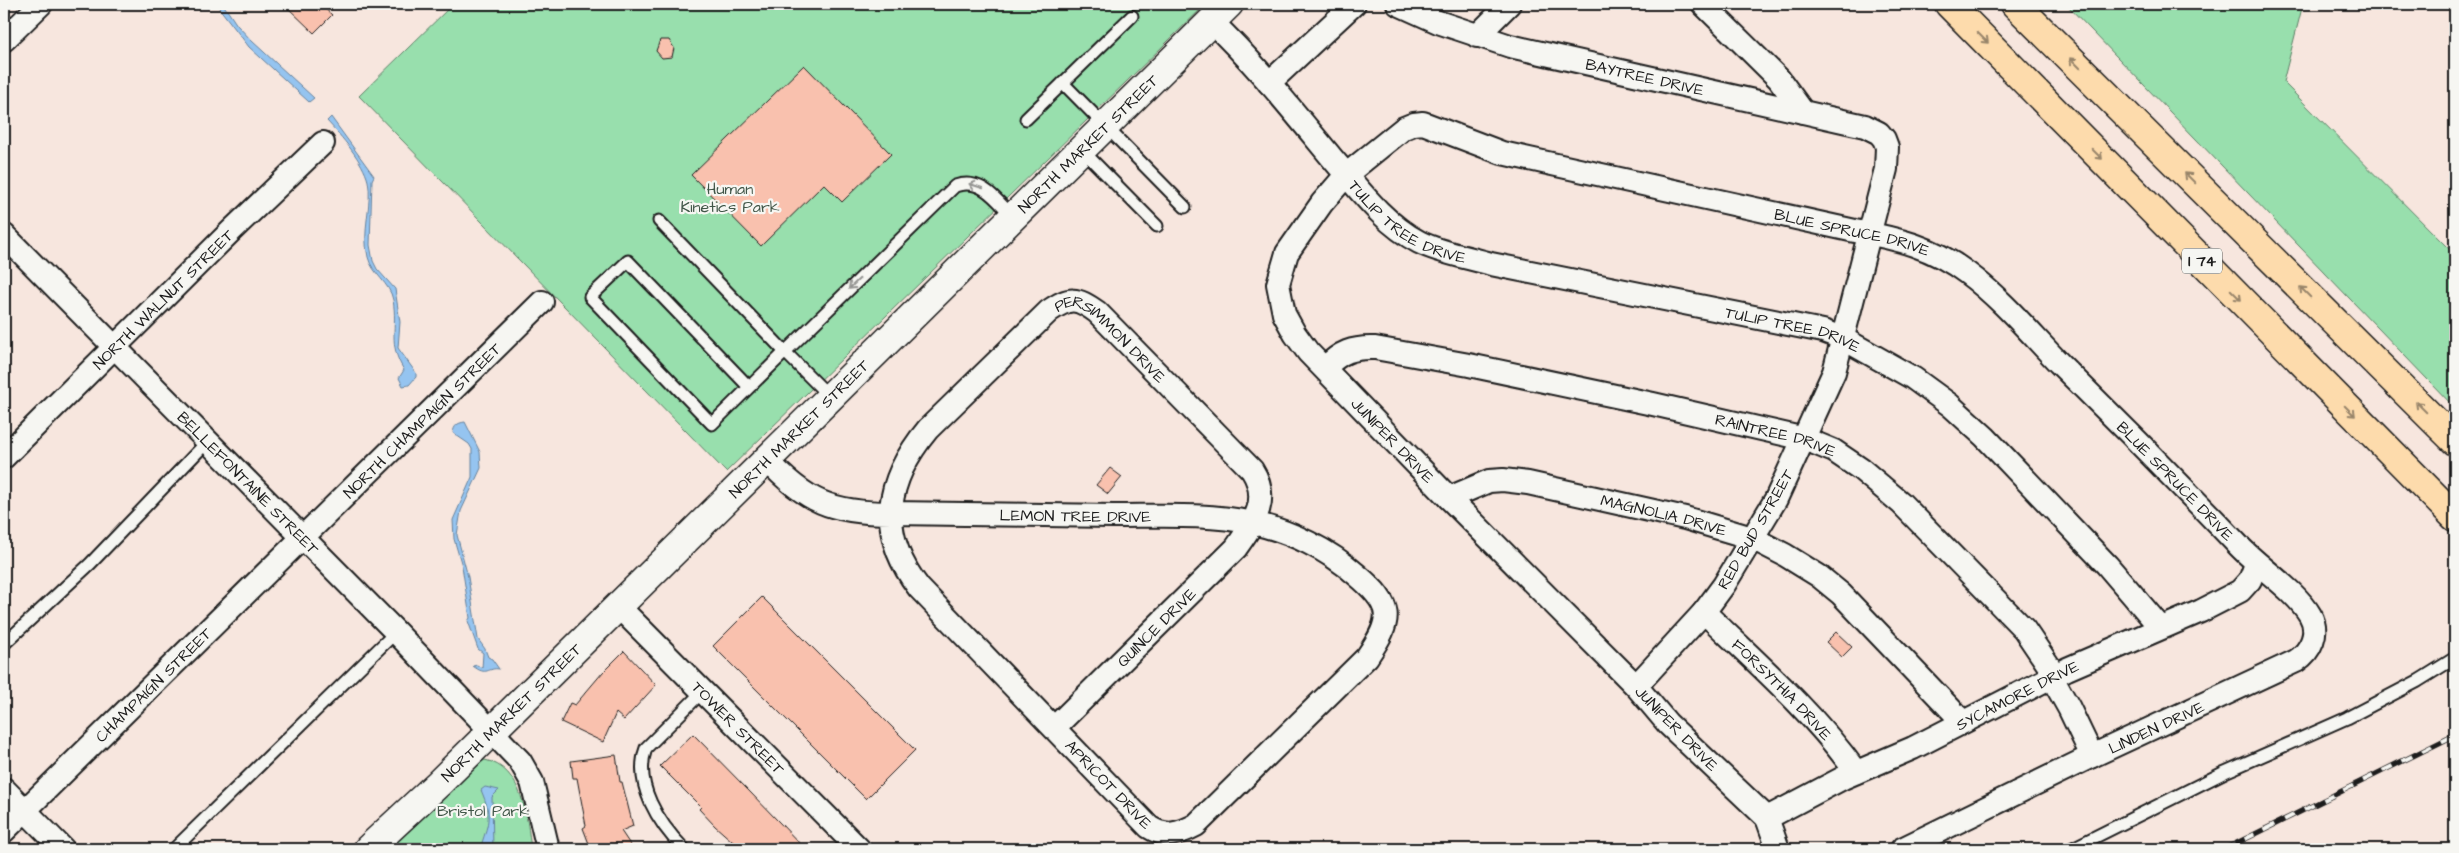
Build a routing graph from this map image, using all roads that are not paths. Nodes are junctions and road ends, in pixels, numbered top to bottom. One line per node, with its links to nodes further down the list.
1 (41, 4): 11 (street)
2 (1354, 4): 13 (street)
3 (1398, 4): 10 (street, BAYTREE DRIVE)
4 (1509, 4): 10 (street)
5 (1703, 4): 14 (street)
6 (1949, 4): 41 (highway, I 74, one-way to 41)
7 (2015, 4): 35 (highway, one-way to 7)
8 (1220, 13): 13 (street); 16 (main road, NORTH MARKET STREET)
9 (1132, 16): 12 (lane)
10 (1478, 36): 14 (street, BAYTREE DRIVE)
11 (4, 40)
12 (1063, 83): 15 (lane); 16 (lane)
13 (1269, 83): 20 (street)
14 (1803, 112): 18 (street, BAYTREE DRIVE)
15 (1026, 118)
16 (1106, 125): 19 (main road, NORTH MARKET STREET); 21 (lane)
17 (323, 143): 29 (street, NORTH WALNUT STREET)
18 (1887, 147): 25 (street, RED BUD STREET)
19 (1081, 149): 22 (main road, NORTH MARKET STREET); 24 (lane)
20 (1346, 174): 25 (street, BLUE SPRUCE DRIVE); 28 (street, TULIP TREE DRIVE); 31 (street, JUNIPER DRIVE)
21 (1185, 207)
22 (1012, 216): 30 (lane, one-way to 30); 33 (main road, NORTH MARKET STREET)
23 (659, 221): 30 (lane)
24 (1157, 226)
25 (1869, 233): 28 (street, RED BUD STREET); 45 (street, BLUE SPRUCE DRIVE)
26 (6, 243): 29 (street, BELLEFONTAINE STREET)
27 (542, 302): 43 (street, NORTH CHAMPAIGN STREET)
28 (1842, 338): 34 (street, RED BUD STREET); 49 (street, TULIP TREE DRIVE)
29 (114, 348): 36 (street, BELLEFONTAINE STREET); 37 (street, NORTH WALNUT STREET)
30 (785, 352): 32 (lane); 33 (lane)
31 (1325, 368): 34 (street, RAINTREE DRIVE); 39 (street, JUNIPER DRIVE)
32 (749, 387): 32 (lane)
33 (829, 396): 38 (main road, NORTH MARKET STREET)
34 (1805, 439): 44 (street, RED BUD STREET); 53 (street, RAINTREE DRIVE)
35 (2455, 441)
36 (207, 442): 43 (street, BELLEFONTAINE STREET); 51 (lane)
37 (4, 457)
38 (766, 459): 40 (street, LEMON TREE DRIVE); 47 (main road, NORTH MARKET STREET)
39 (1449, 498): 44 (street, MAGNOLIA DRIVE); 54 (street, JUNIPER DRIVE)
40 (891, 513): 42 (street, LEMON TREE DRIVE); 42 (street, PERSIMMON DRIVE); 57 (street, APRICOT DRIVE)
41 (2455, 517)
42 (1251, 522): 46 (street, LEMON TREE DRIVE); 57 (street, QUINCE DRIVE)
43 (302, 538): 50 (street, BELLEFONTAINE STREET); 62 (street, CHAMPAIGN STREET)
44 (1752, 538): 48 (street, RED BUD STREET); 56 (street, MAGNOLIA DRIVE)
45 (2256, 564): 49 (street, SYCAMORE DRIVE); 59 (street, LINDEN DRIVE)
46 (1380, 598): 57 (street, APRICOT DRIVE)
47 (618, 606): 55 (street, TOWER STREET); 58 (main road, NORTH MARKET STREET)
48 (1704, 612): 54 (street, RED BUD STREET); 60 (street, FORSYTHIA DRIVE)
49 (2160, 627): 53 (street, SYCAMORE DRIVE)
50 (396, 632): 58 (street, BELLEFONTAINE STREET); 66 (lane)
51 (4, 644)
52 (2455, 658): 73 (lane)
53 (2051, 676): 56 (street, SYCAMORE DRIVE); 59 (street, RAINTREE DRIVE)
54 (1636, 686): 63 (street, JUNIPER DRIVE)
55 (703, 691): 69 (lane); 70 (street, TOWER STREET)
56 (1962, 721): 60 (street, SYCAMORE DRIVE)
57 (1054, 728)
58 (491, 730): 67 (main road, NORTH MARKET STREET); 68 (street, BELLEFONTAINE STREET)
59 (2092, 756): 72 (street, LINDEN DRIVE)
60 (1856, 772): 63 (street, SYCAMORE DRIVE)
61 (4, 789): 62 (street)
62 (25, 810): 64 (street, CHAMPAIGN STREET); 65 (street)
63 (1768, 818): 71 (street)
64 (4, 831)
65 (63, 849)
66 (174, 849)
67 (368, 849)
68 (548, 849)
69 (684, 849)
70 (859, 849)
71 (1778, 849)
72 (1902, 849)
73 (2071, 849)

